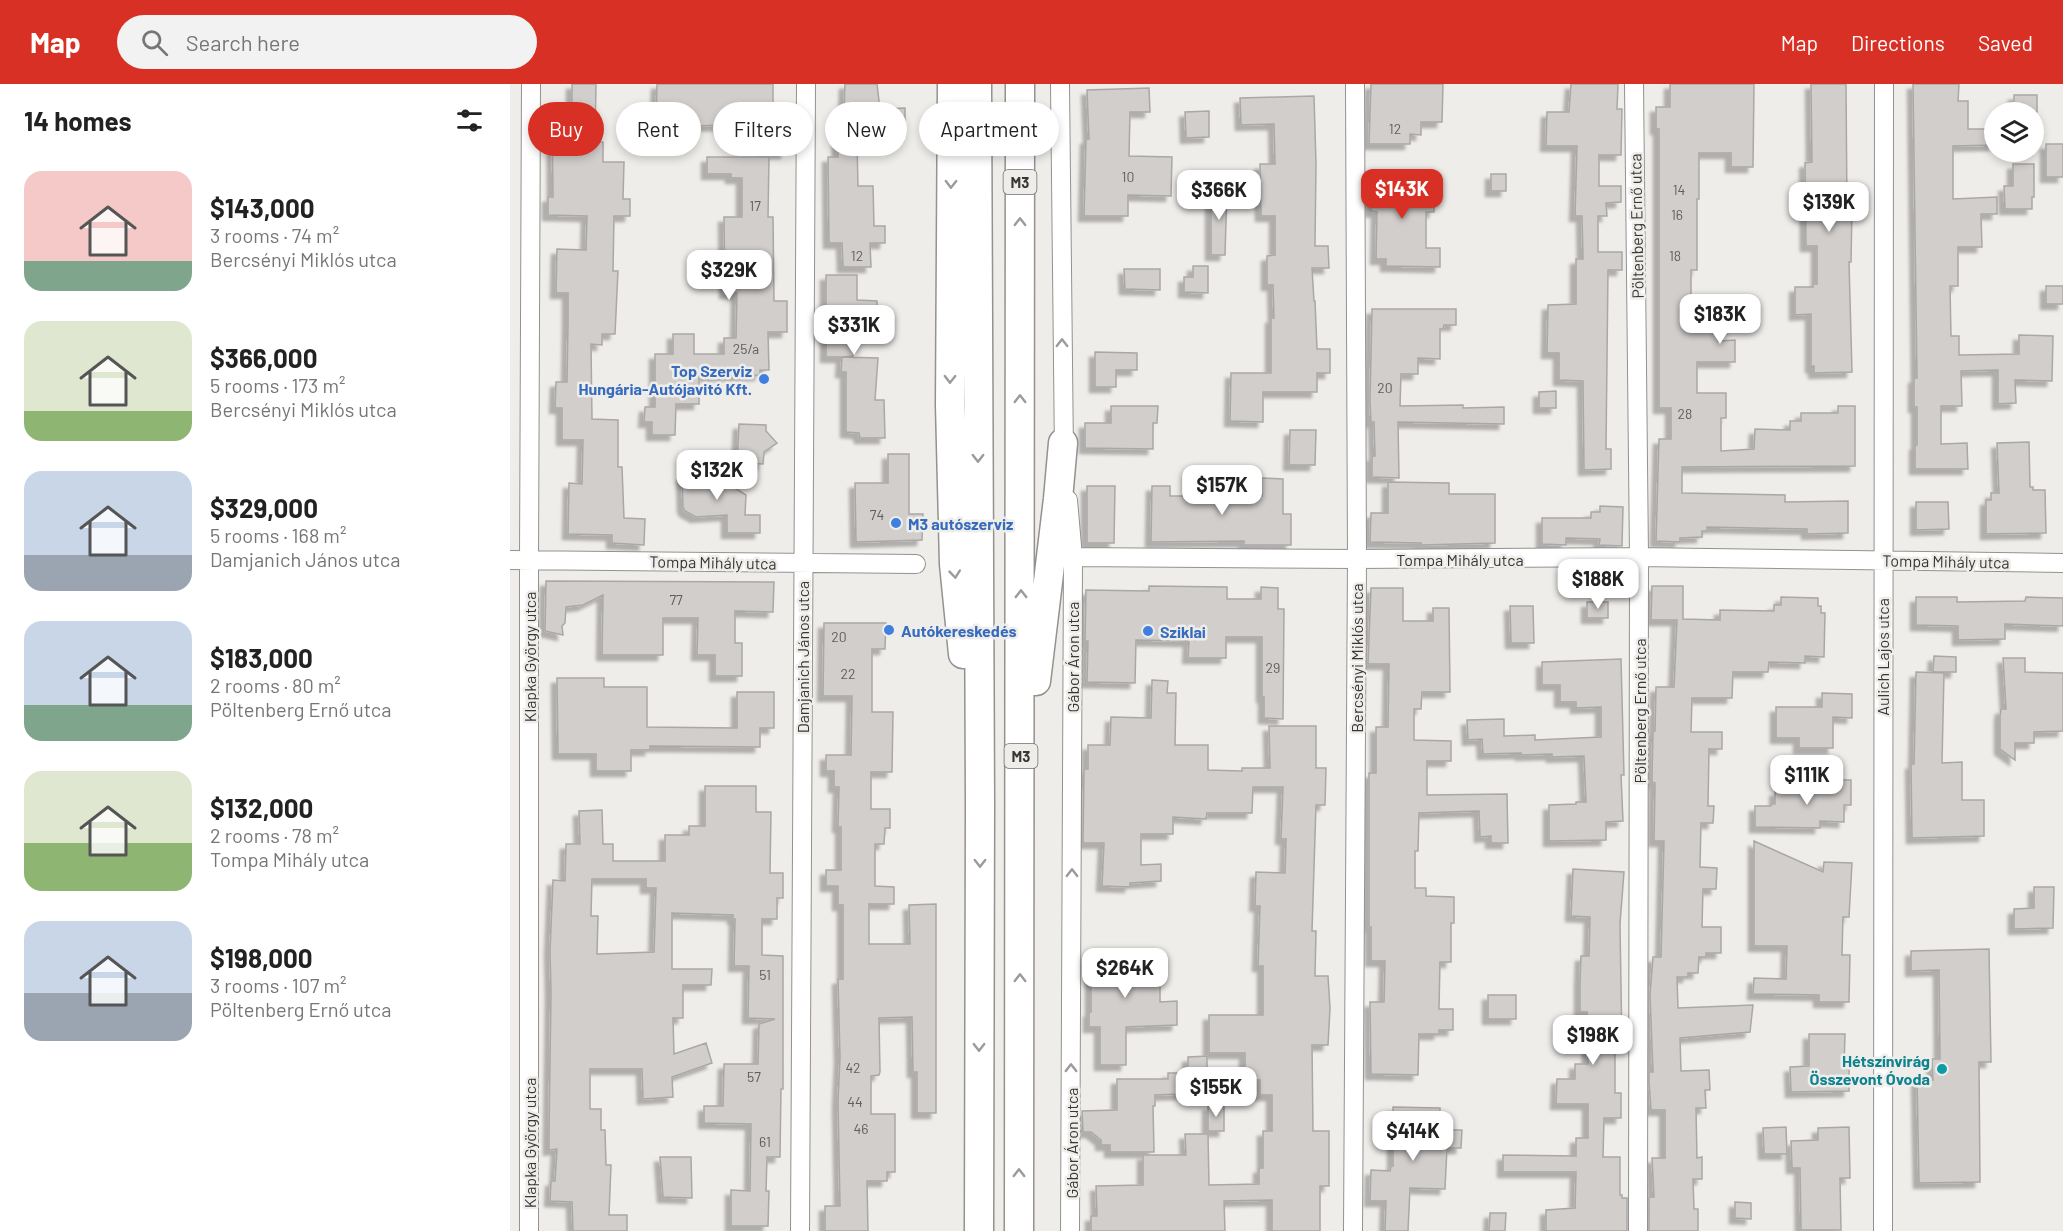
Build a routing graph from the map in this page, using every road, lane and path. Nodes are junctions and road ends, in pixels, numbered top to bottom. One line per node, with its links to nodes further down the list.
1 (531, 84): 15 (street, Klapka György utca)
2 (806, 84): 17 (street, Damjanich János utca)
3 (952, 84): 20 (main road, one-way to 20)
4 (977, 84): 20 (main road, M3, one-way to 20)
5 (1020, 84): 21 (main road, M3, one-way to 5)
6 (1060, 84): 10 (street, Gábor Áron utca, one-way to 6)
7 (1355, 84): 13 (street, Bercsényi Miklós utca)
8 (1634, 84): 12 (street, Pöltenberg Ernő utca)
9 (1884, 84): 16 (street, Aulich Lajos utca)
10 (1063, 443): 11 (street, Gábor Áron utca); 21 (main road)
11 (1073, 557): 13 (street, Tompa Mihály utca); 26 (street, Gábor Áron utca, one-way to 11)
12 (1639, 557): 13 (street, Tompa Mihály utca); 16 (street, Tompa Mihály utca); 28 (street, Pöltenberg Ernő utca)
13 (1357, 559): 27 (street, Bercsényi Miklós utca)
14 (510, 560): 15 (street, Tompa Mihály utca)
15 (528, 560): 17 (street, Tompa Mihály utca); 22 (street, Klapka György utca)
16 (1882, 560): 18 (street, Tompa Mihály utca); 29 (street, Aulich Lajos utca)
17 (803, 563): 19 (street, Tompa Mihály utca); 23 (street, Damjanich János utca)
18 (2063, 563)
19 (916, 564)
20 (980, 805): 24 (main road, M3, one-way to 24)
21 (1021, 808): 25 (main road, M3, one-way to 21)
22 (529, 1231)
23 (800, 1231)
24 (979, 1231)
25 (1019, 1231)
26 (1070, 1231)
27 (1353, 1231)
28 (1638, 1231)
29 (1883, 1231)

